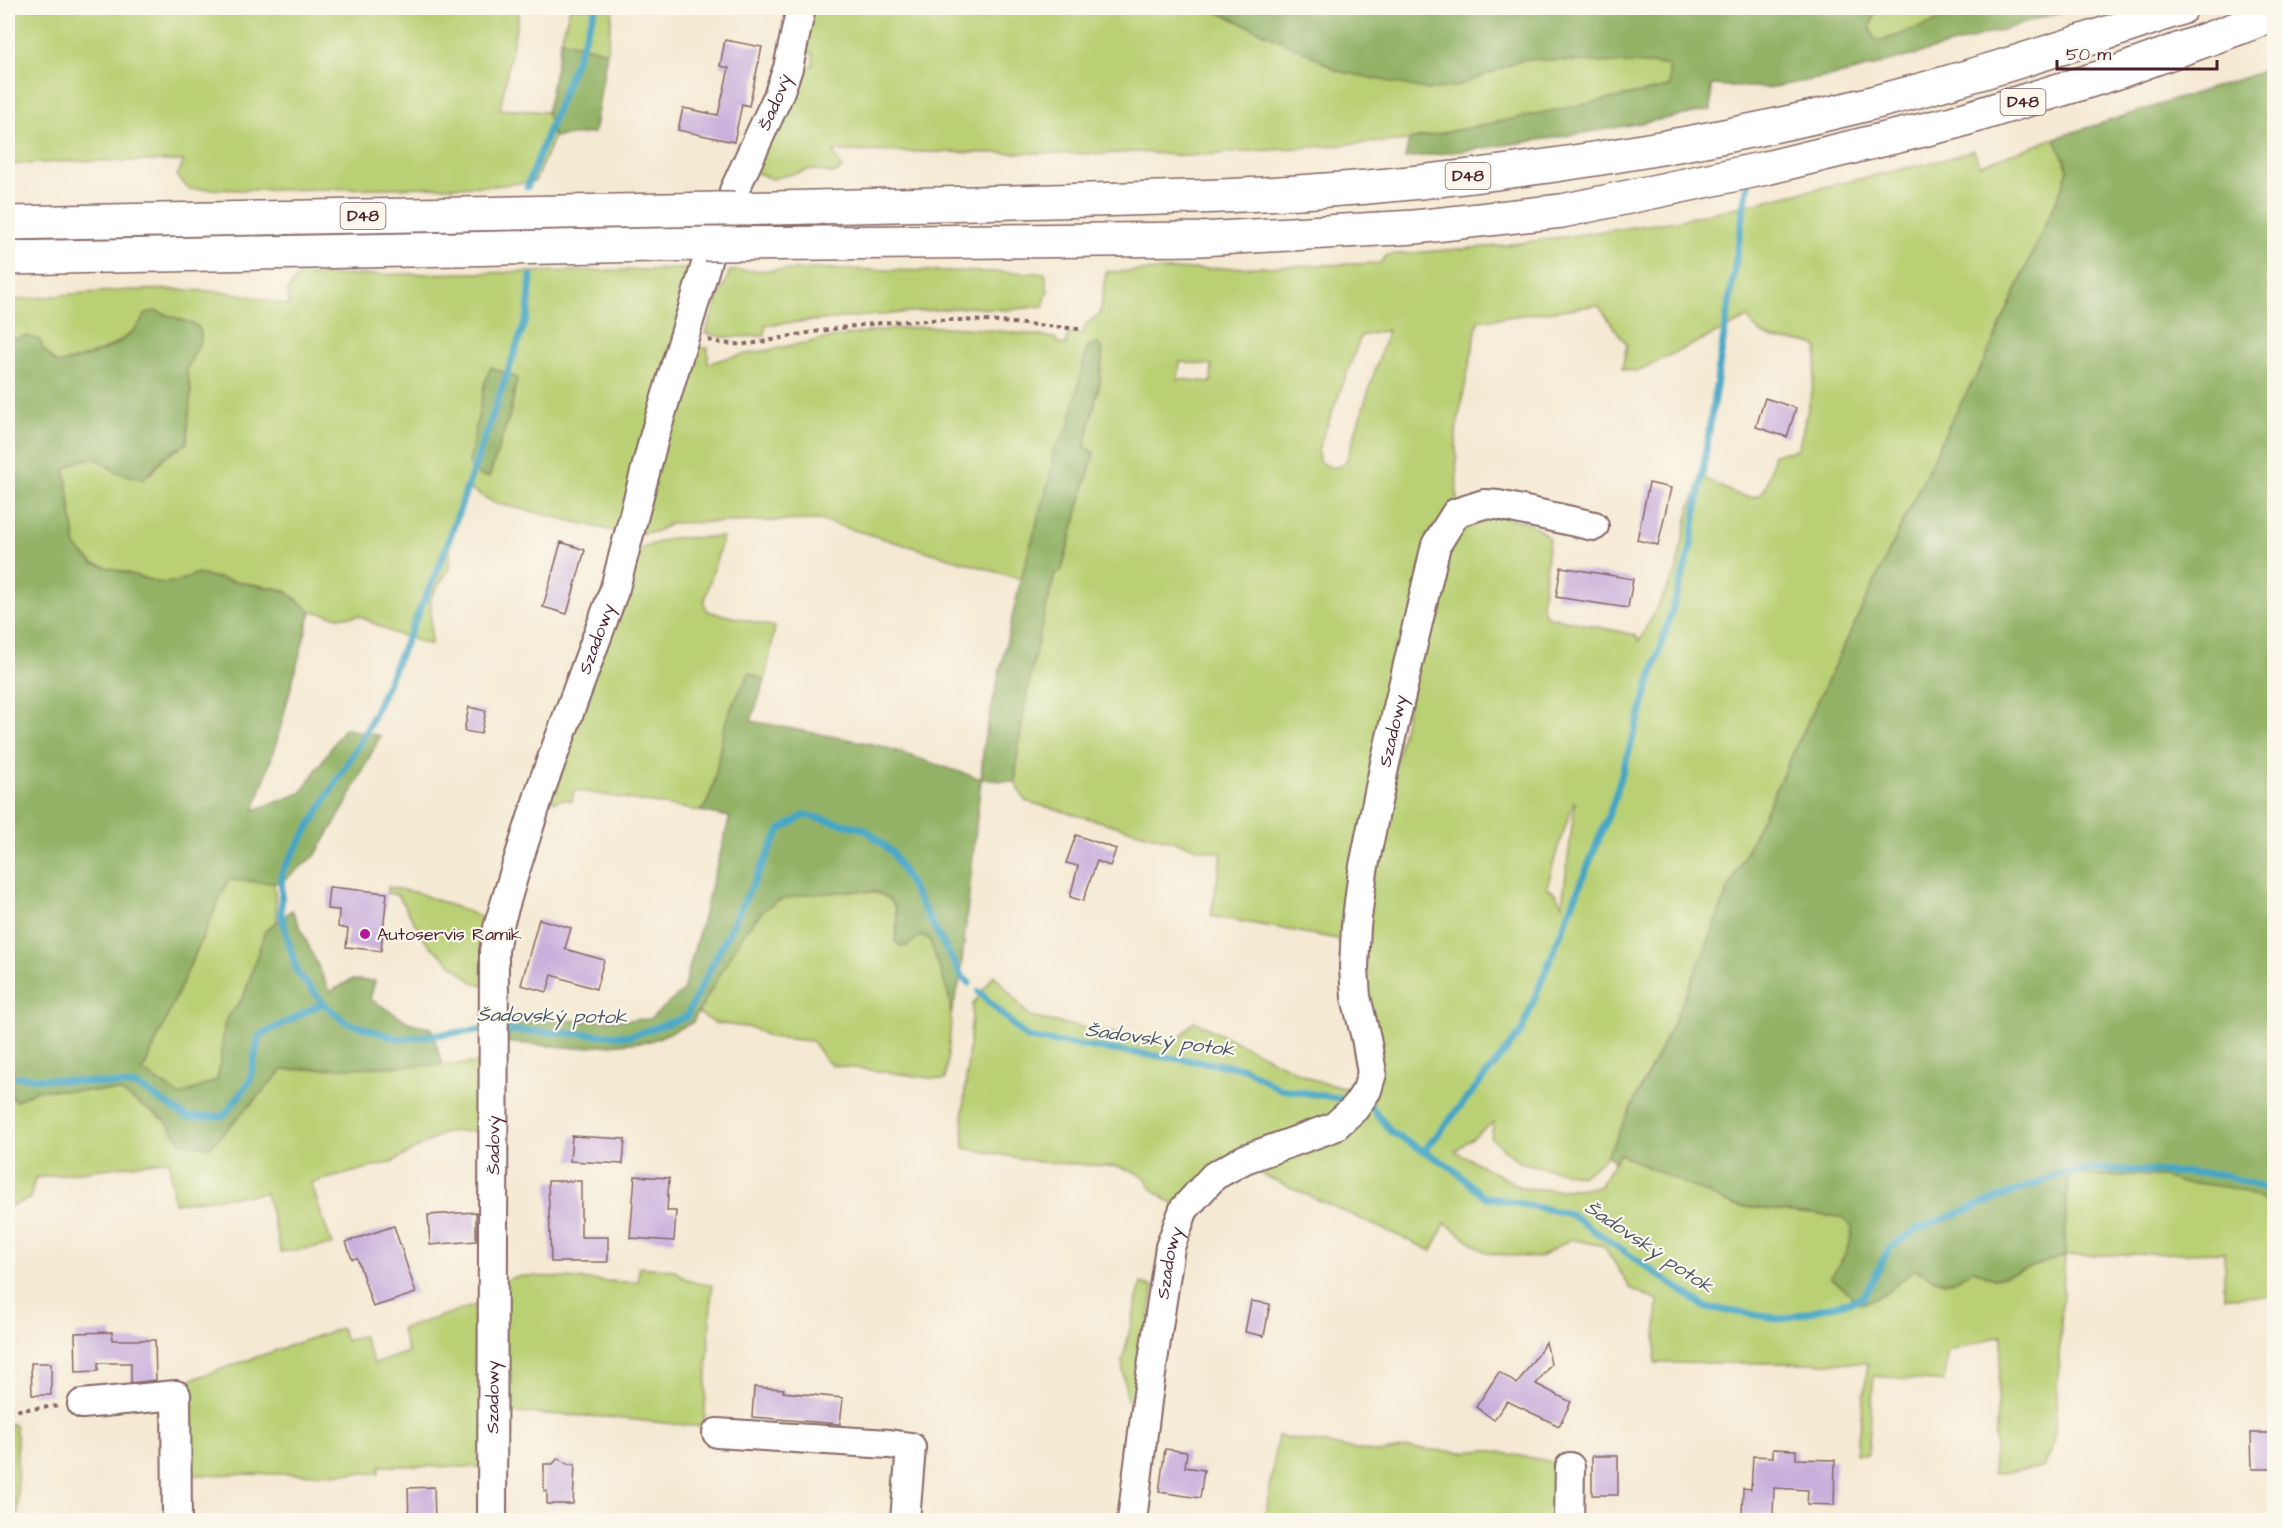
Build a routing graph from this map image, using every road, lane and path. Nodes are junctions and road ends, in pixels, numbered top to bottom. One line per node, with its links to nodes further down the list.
1 (801, 8): 4 (street, Šadový)
2 (2181, 8): 4 (highway, D48)
3 (2274, 15): 6 (highway, D48)
4 (729, 203): 5 (highway, D48)
5 (8, 223)
6 (711, 250): 7 (highway, D48); 9 (street, Szadowy)
7 (8, 258)
8 (1080, 329): 9 (path)
9 (684, 334): 11 (street, Szadowy)
10 (1594, 526): 20 (street, Szadowy)
11 (495, 1030): 12 (street, Šadový)
12 (494, 1273): 18 (street, Szadowy)
13 (82, 1404): 14 (path); 17 (street)
14 (8, 1411)
15 (717, 1433): 19 (street)
16 (1570, 1467): 21 (street)
17 (177, 1521)
18 (492, 1521)
19 (905, 1521)
20 (1132, 1521)
21 (1569, 1521)

